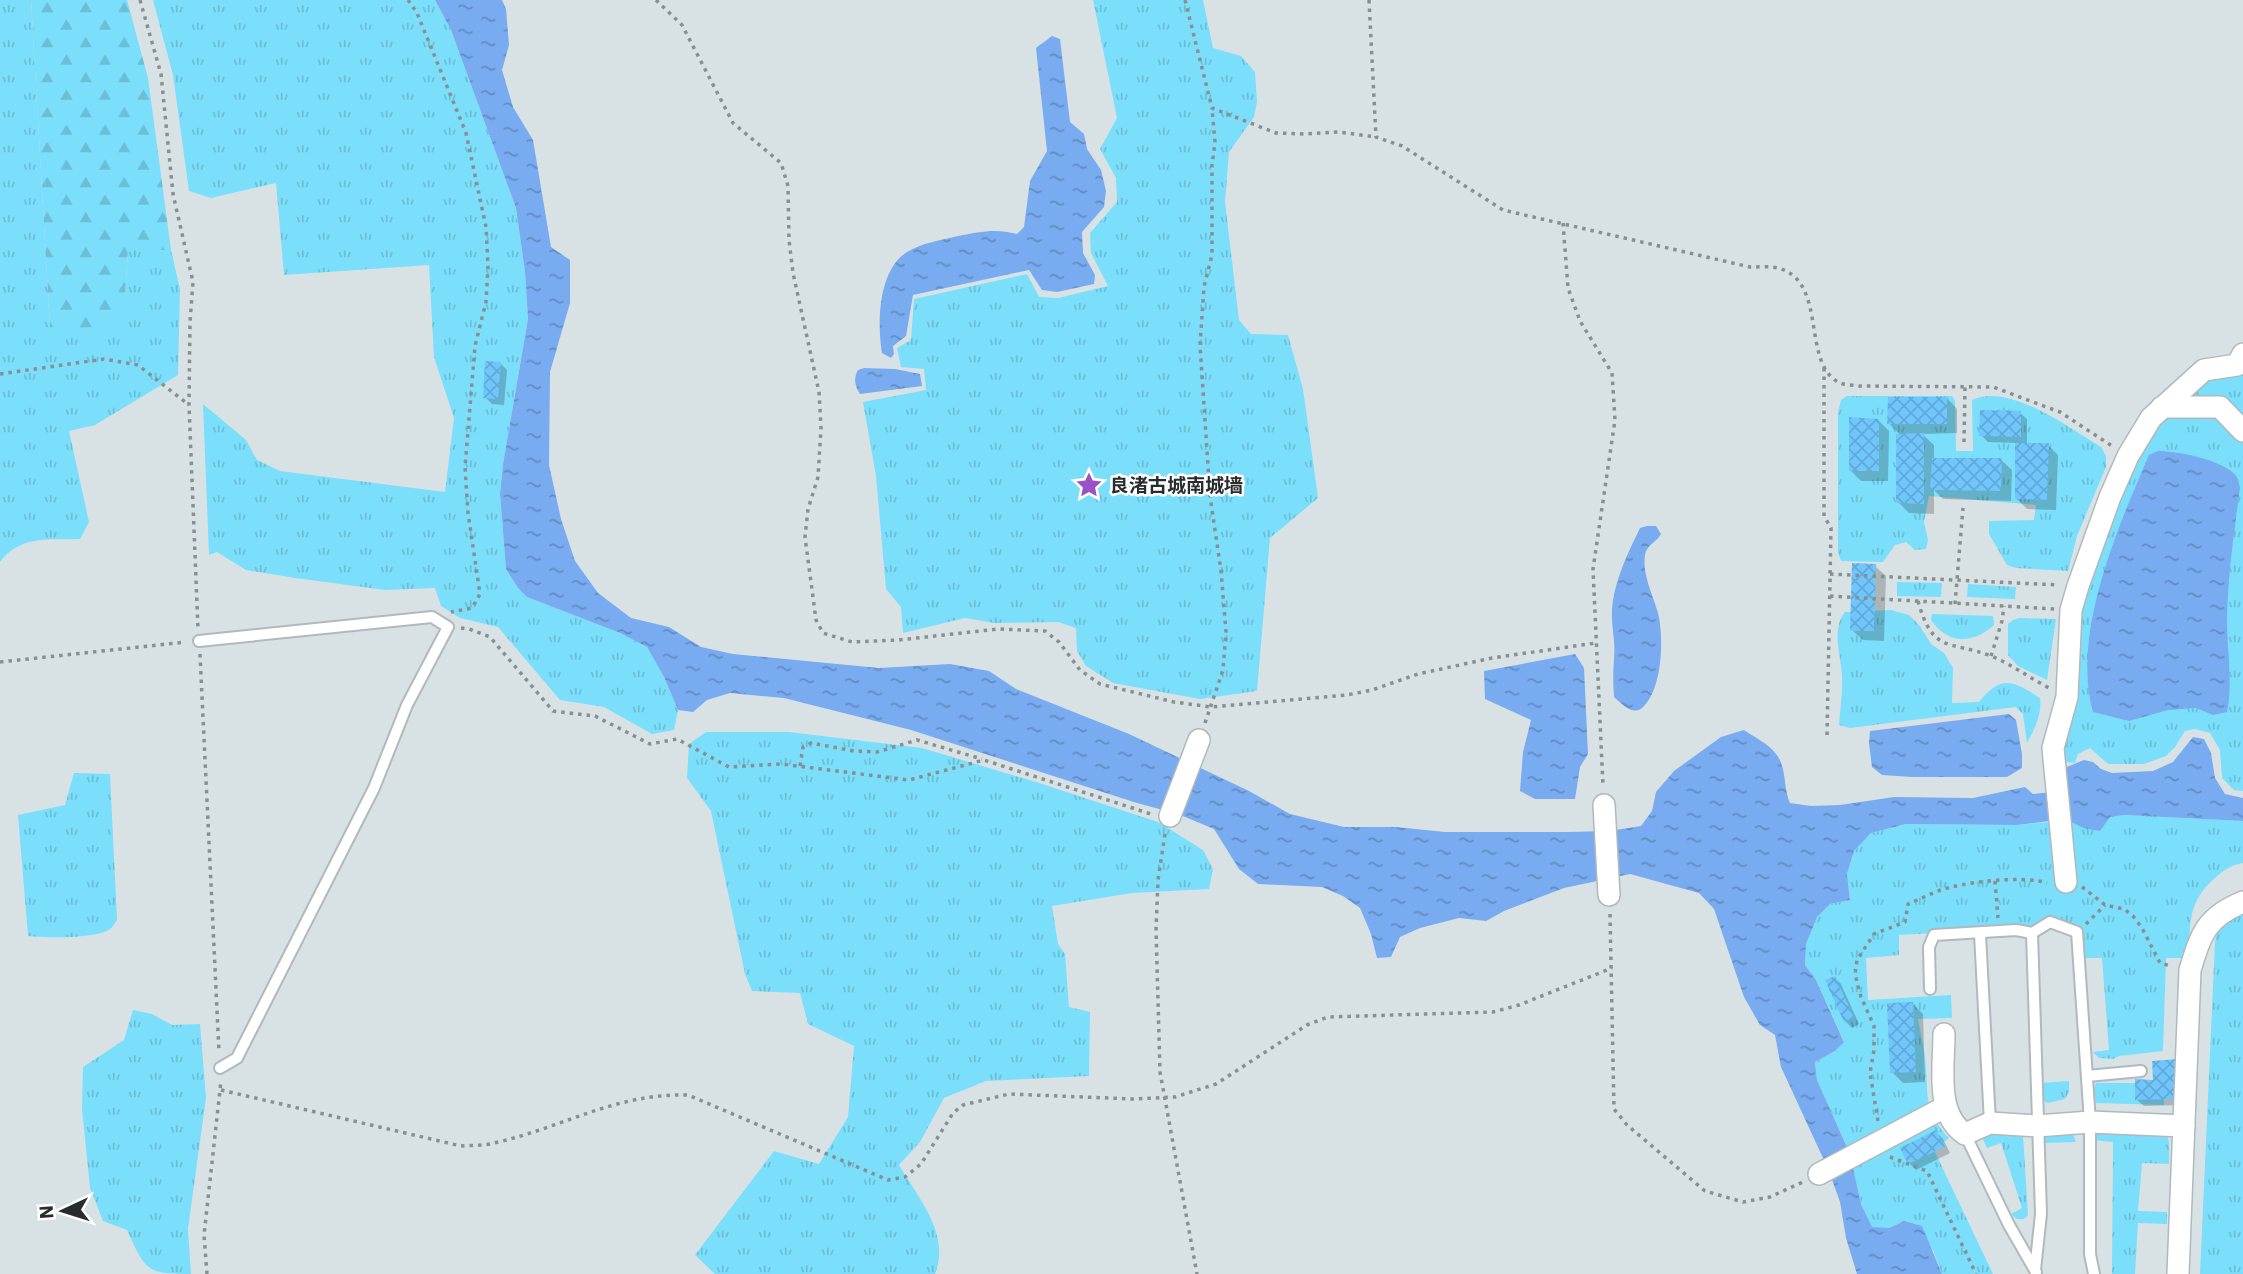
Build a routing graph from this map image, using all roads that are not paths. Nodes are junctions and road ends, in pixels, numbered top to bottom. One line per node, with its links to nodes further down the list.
1 (2243, 354): 2 (street)
2 (2162, 407): 3 (street); 8 (street)
3 (2243, 431)
4 (199, 640): 15 (lane)
5 (1199, 740): 7 (street)
6 (1604, 806): 9 (street)
7 (1170, 818)
8 (2066, 882)
9 (1609, 895)
10 (2243, 902): 22 (street)
11 (2032, 933): 12 (lane); 17 (lane); 21 (lane)
12 (1980, 934): 13 (lane); 20 (lane)
13 (1930, 989)
14 (1944, 1034): 18 (street)
15 (220, 1068)
16 (2141, 1071): 17 (lane)
17 (2087, 1076): 19 (lane)
18 (1945, 1107): 23 (street); 24 (street)
19 (2090, 1122): 21 (street); 22 (street); 26 (lane)
20 (1990, 1123): 21 (street); 23 (street)
21 (2037, 1126): 25 (lane)
22 (2184, 1126): 27 (street)
23 (1965, 1134): 25 (lane)
24 (1819, 1174)
25 (2036, 1272)
26 (2094, 1274)
27 (2178, 1274)

